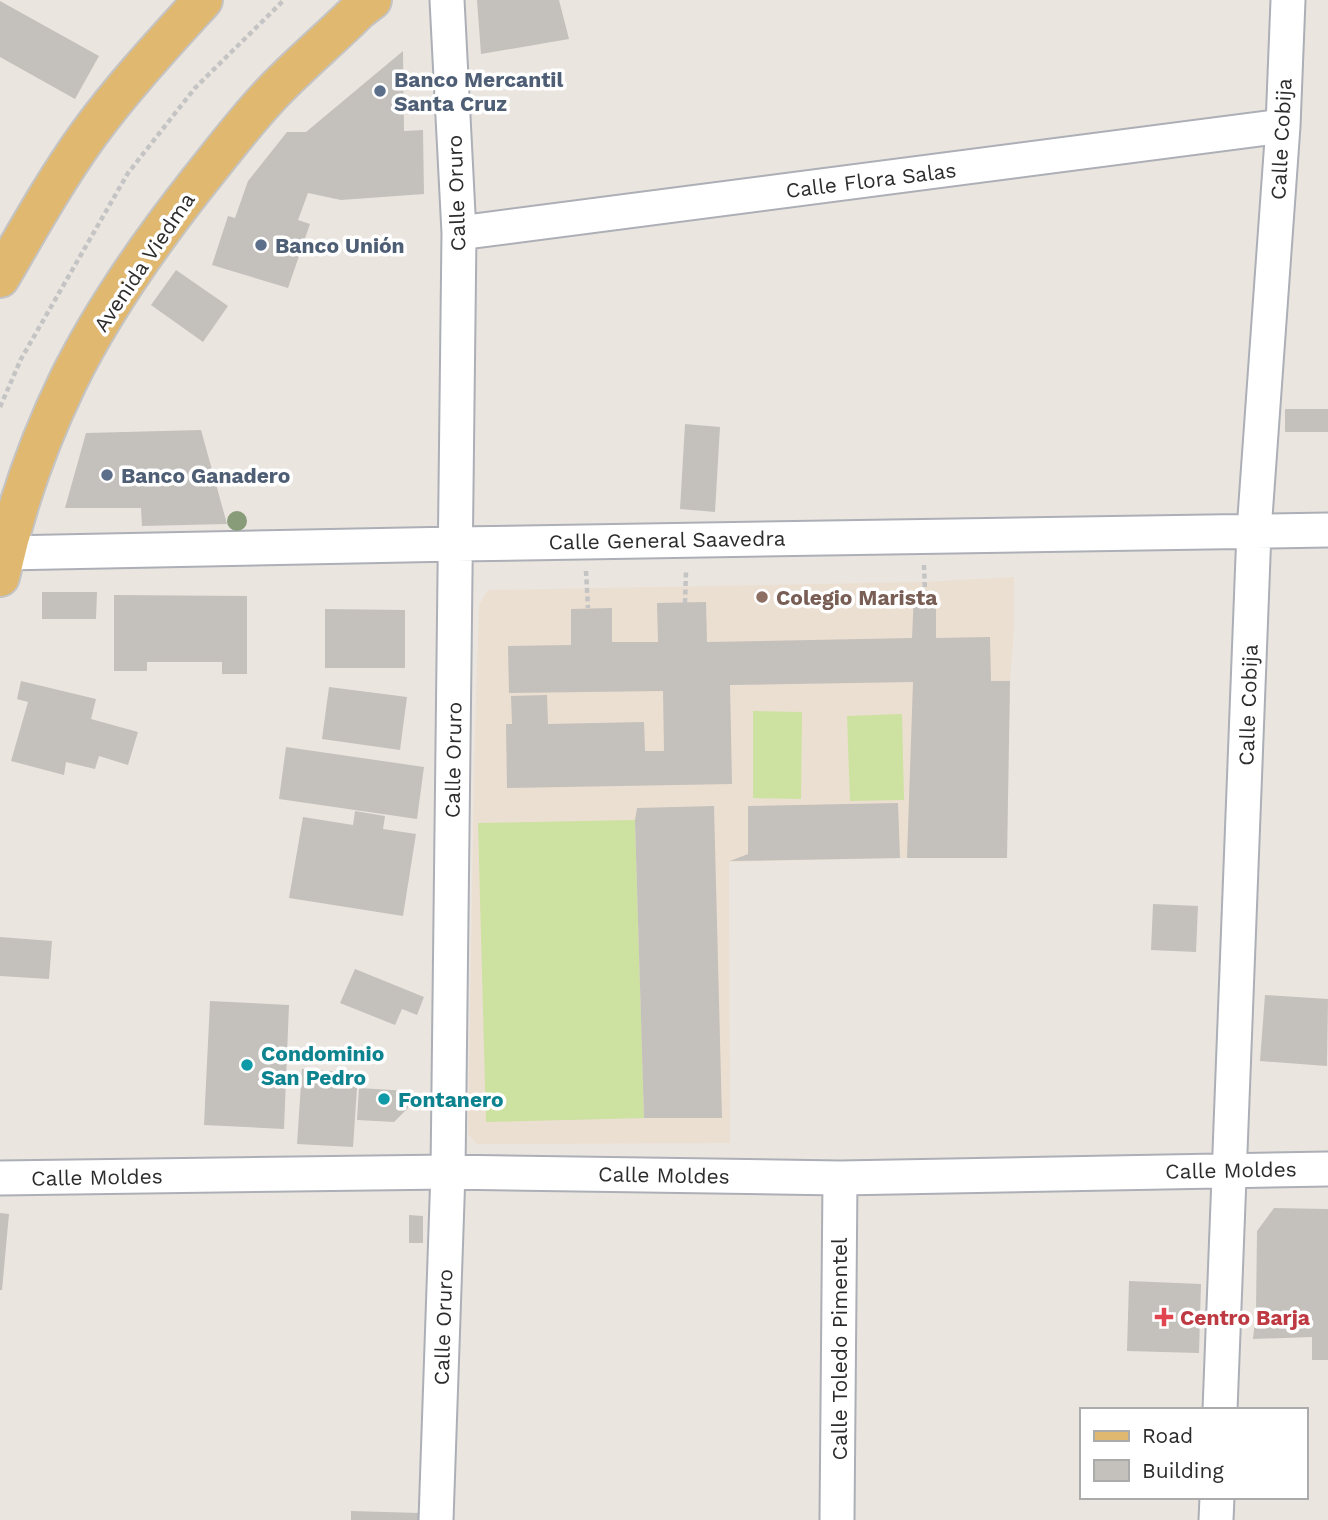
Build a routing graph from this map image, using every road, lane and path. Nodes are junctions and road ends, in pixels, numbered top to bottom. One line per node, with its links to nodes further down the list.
1 (203, 0): 8 (main road)
2 (284, 0): 9 (path)
3 (372, 0): 13 (main road, Avenida Viedma)
4 (447, 0): 7 (street, Calle Oruro)
5 (1288, 0): 6 (street, Calle Cobija)
6 (1283, 126): 7 (street, Calle Flora Salas); 11 (street, Calle Cobija)
7 (459, 233): 12 (street, Calle Oruro)
8 (0, 278)
9 (0, 407)
10 (1328, 530): 11 (street, Calle General Saavedra)
11 (1254, 531): 12 (street, Calle General Saavedra); 15 (street, Calle Cobija)
12 (456, 544): 13 (street, Calle General Saavedra); 16 (street, Calle Oruro)
13 (3, 565)
14 (1328, 1169): 15 (street, Calle Moldes)
15 (1229, 1170): 18 (street, Calle Moldes); 19 (street, Calle Cobija)
16 (448, 1172): 17 (street, Calle Moldes); 18 (street, Calle Moldes); 21 (street, Calle Oruro)
17 (0, 1178)
18 (840, 1178): 22 (street, Calle Toledo Pimentel)
19 (1220, 1408)
20 (1217, 1499): 23 (street)
21 (436, 1520)
22 (837, 1520)
23 (1216, 1520)

